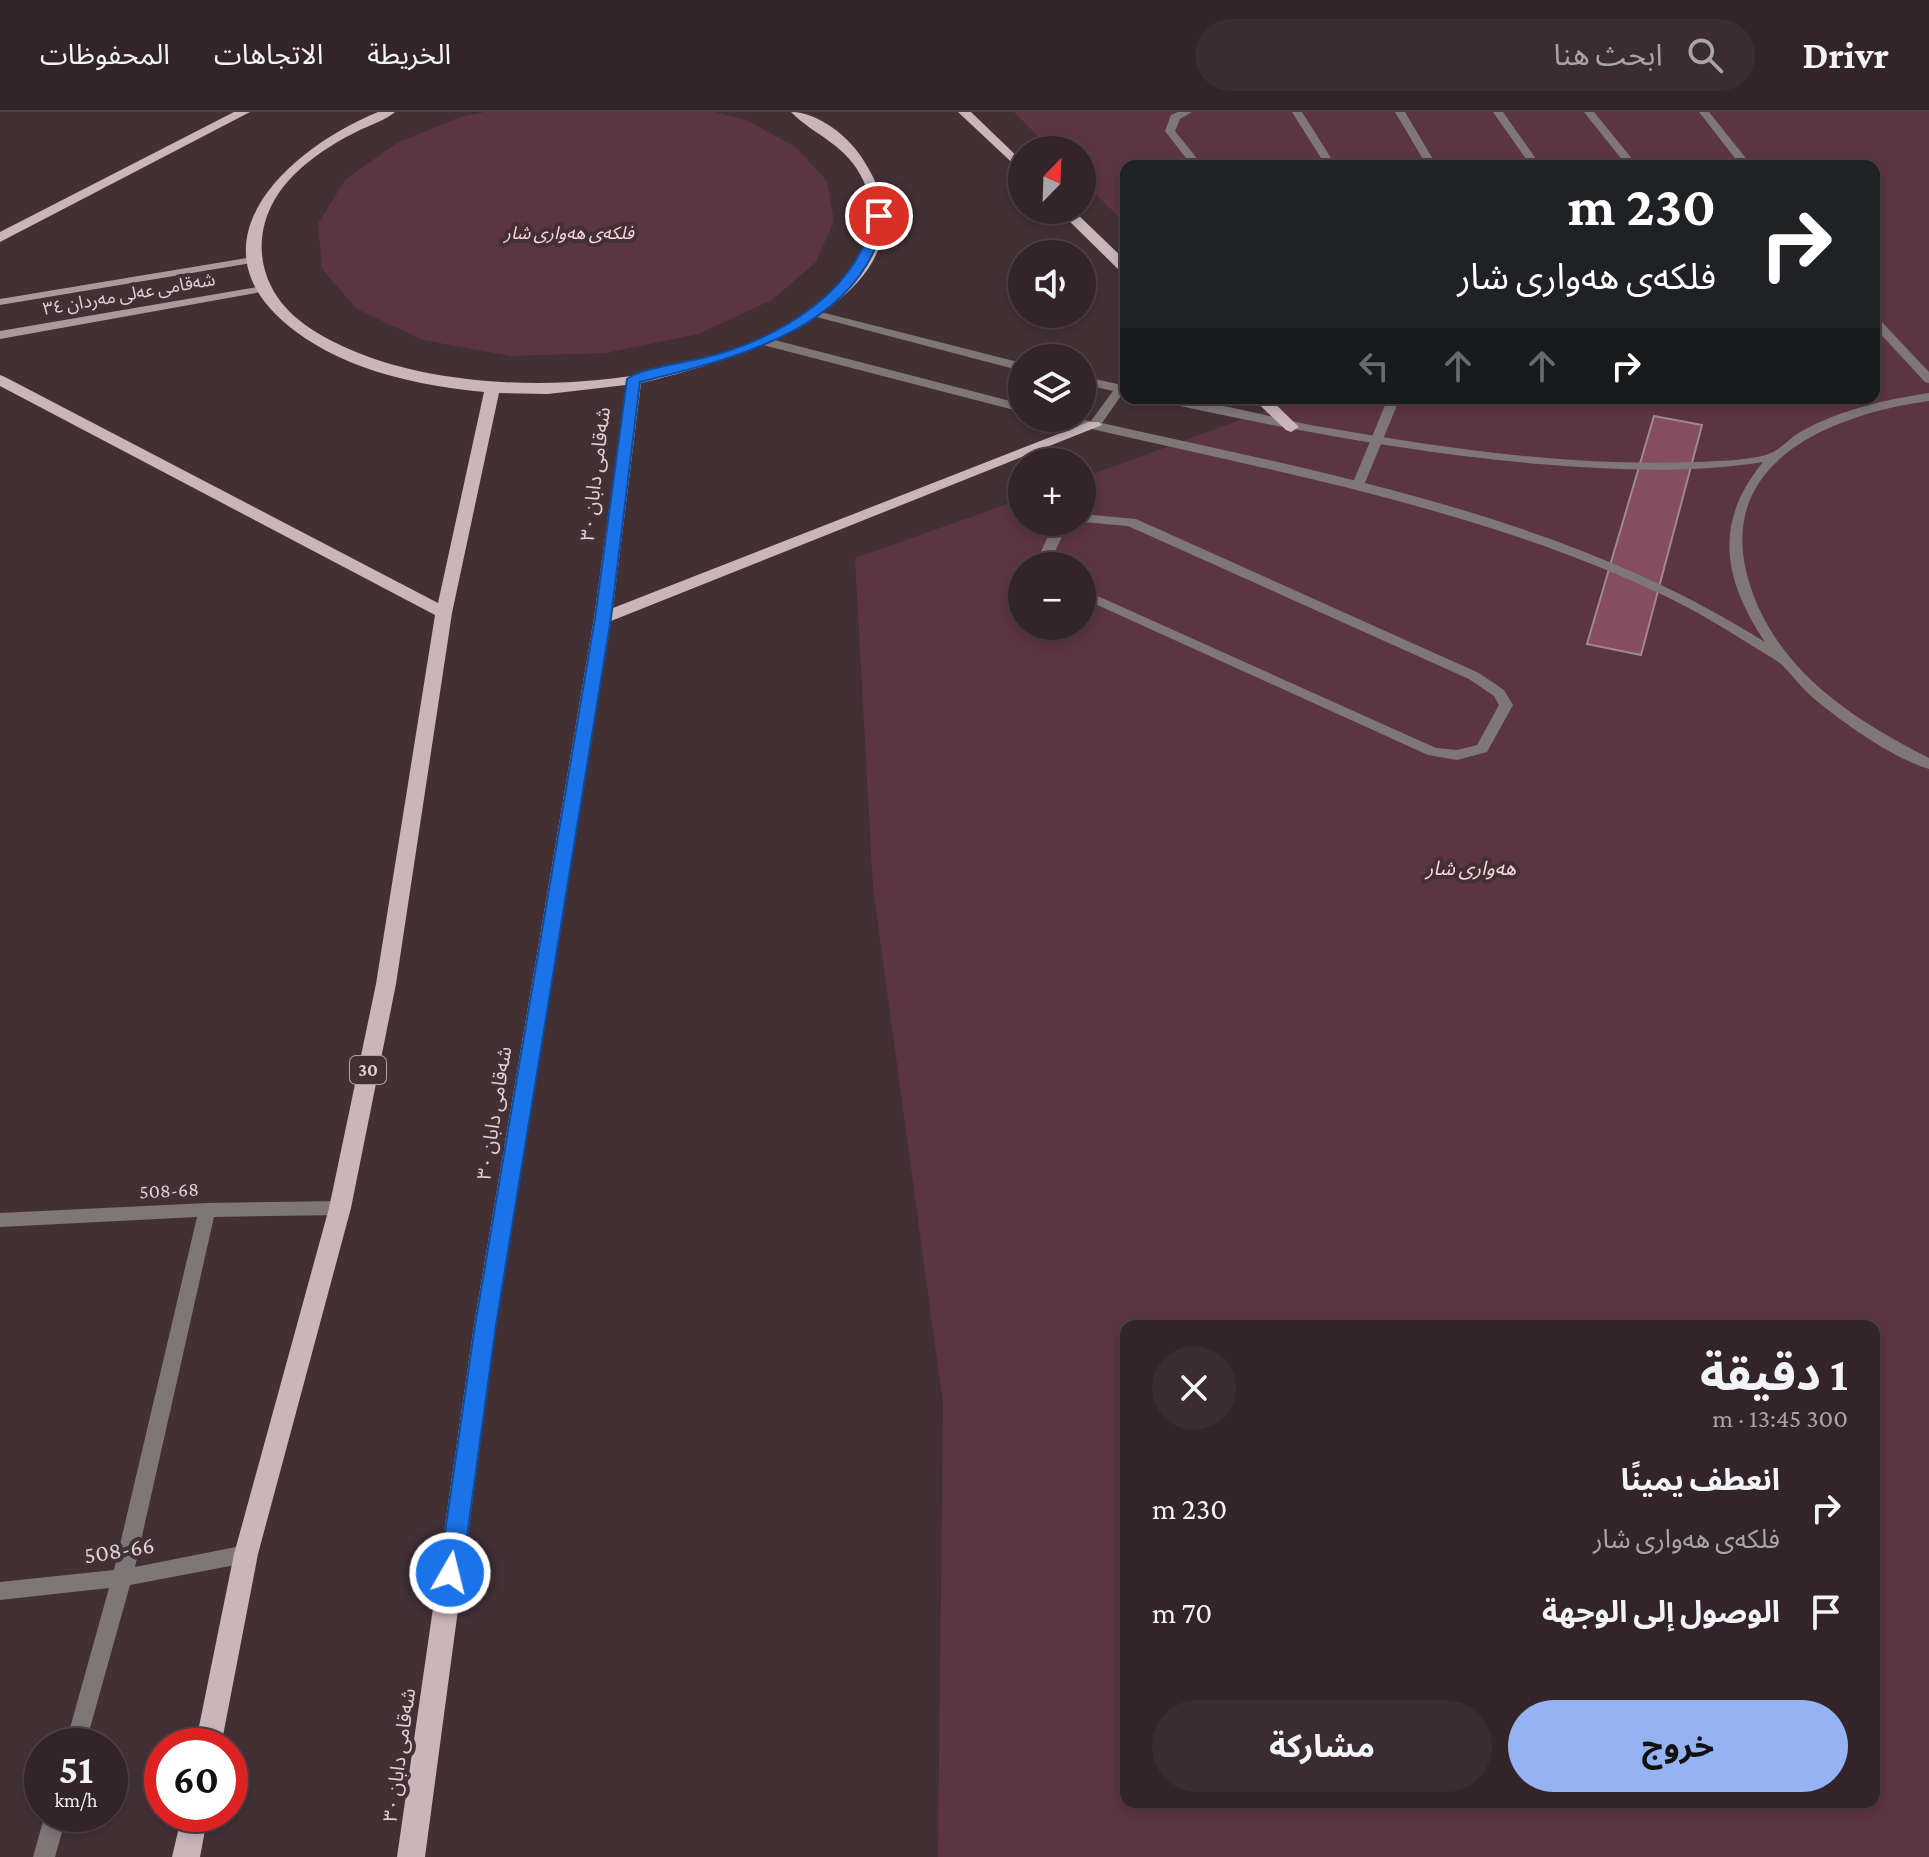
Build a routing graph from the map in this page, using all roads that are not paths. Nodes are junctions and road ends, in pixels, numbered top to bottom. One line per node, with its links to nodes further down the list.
1 (244, 112): 19 (main road)
2 (389, 112): 20 (main road)
3 (797, 112): 24 (main road)
4 (964, 112): 11 (main road)
5 (1187, 112): 12 (street)
6 (1297, 112): 13 (street)
7 (1400, 112): 14 (street)
8 (1498, 112): 15 (street)
9 (1589, 112): 16 (street)
10 (1704, 112): 17 (street)
11 (1008, 154)
12 (1193, 160)
13 (1327, 160)
14 (1428, 160)
15 (1532, 160)
16 (1628, 160)
17 (1742, 160)
18 (1079, 224): 21 (main road)
19 (0, 238)
20 (253, 260): 22 (main road); 23 (main road, شەقامی عەلی مەردان ٣٤)
21 (1120, 263)
22 (263, 289): 26 (main road, شەقامی عەلی مەردان ٣٤); 33 (main road)
23 (0, 302)
24 (813, 313): 27 (main road); 28 (street)
25 (1880, 326): 30 (street)
26 (0, 335)
27 (763, 341): 29 (main road); 37 (street)
28 (1008, 363)
29 (634, 379): 33 (main road); 53 (main road, شەقامی دابان ٣٠)
30 (1929, 379)
31 (0, 380): 52 (main road)
32 (1096, 383): 34 (street)
33 (493, 387): 52 (main road, 30)
34 (1120, 389)
35 (1120, 394): 41 (street)
36 (1929, 397): 47 (street)
37 (1008, 404)
38 (1188, 404): 43 (street)
39 (1266, 404): 43 (main road)
40 (1392, 404): 45 (street)
41 (1096, 423)
42 (1096, 425): 49 (street)
43 (1291, 427): 45 (street)
44 (1080, 432): 46 (main road)
45 (1377, 442): 47 (street); 49 (street)
46 (1050, 448)
47 (1775, 456): 54 (street)
48 (1008, 466): 53 (main road)
49 (1358, 485): 54 (street)
50 (1096, 519): 51 (street)
51 (1096, 599)
52 (444, 613): 56 (main road, 30)
53 (603, 618): 68 (main road, شەقامی دابان ٣٠)
54 (1784, 660): 55 (street)
55 (1929, 764)
56 (340, 1208): 57 (street, 508-68); 59 (main road, 30)
57 (207, 1210): 58 (street, 508-68); 60 (street)
58 (0, 1220)
59 (246, 1554): 60 (street, 508-66); 63 (main road, 30)
60 (122, 1578): 61 (street, 508-66); 62 (street)
61 (0, 1591)
62 (80, 1728)
63 (212, 1728)
64 (51, 1832): 66 (street)
65 (191, 1832): 67 (main road)
66 (44, 1857)
67 (186, 1857)
68 (411, 1857)

